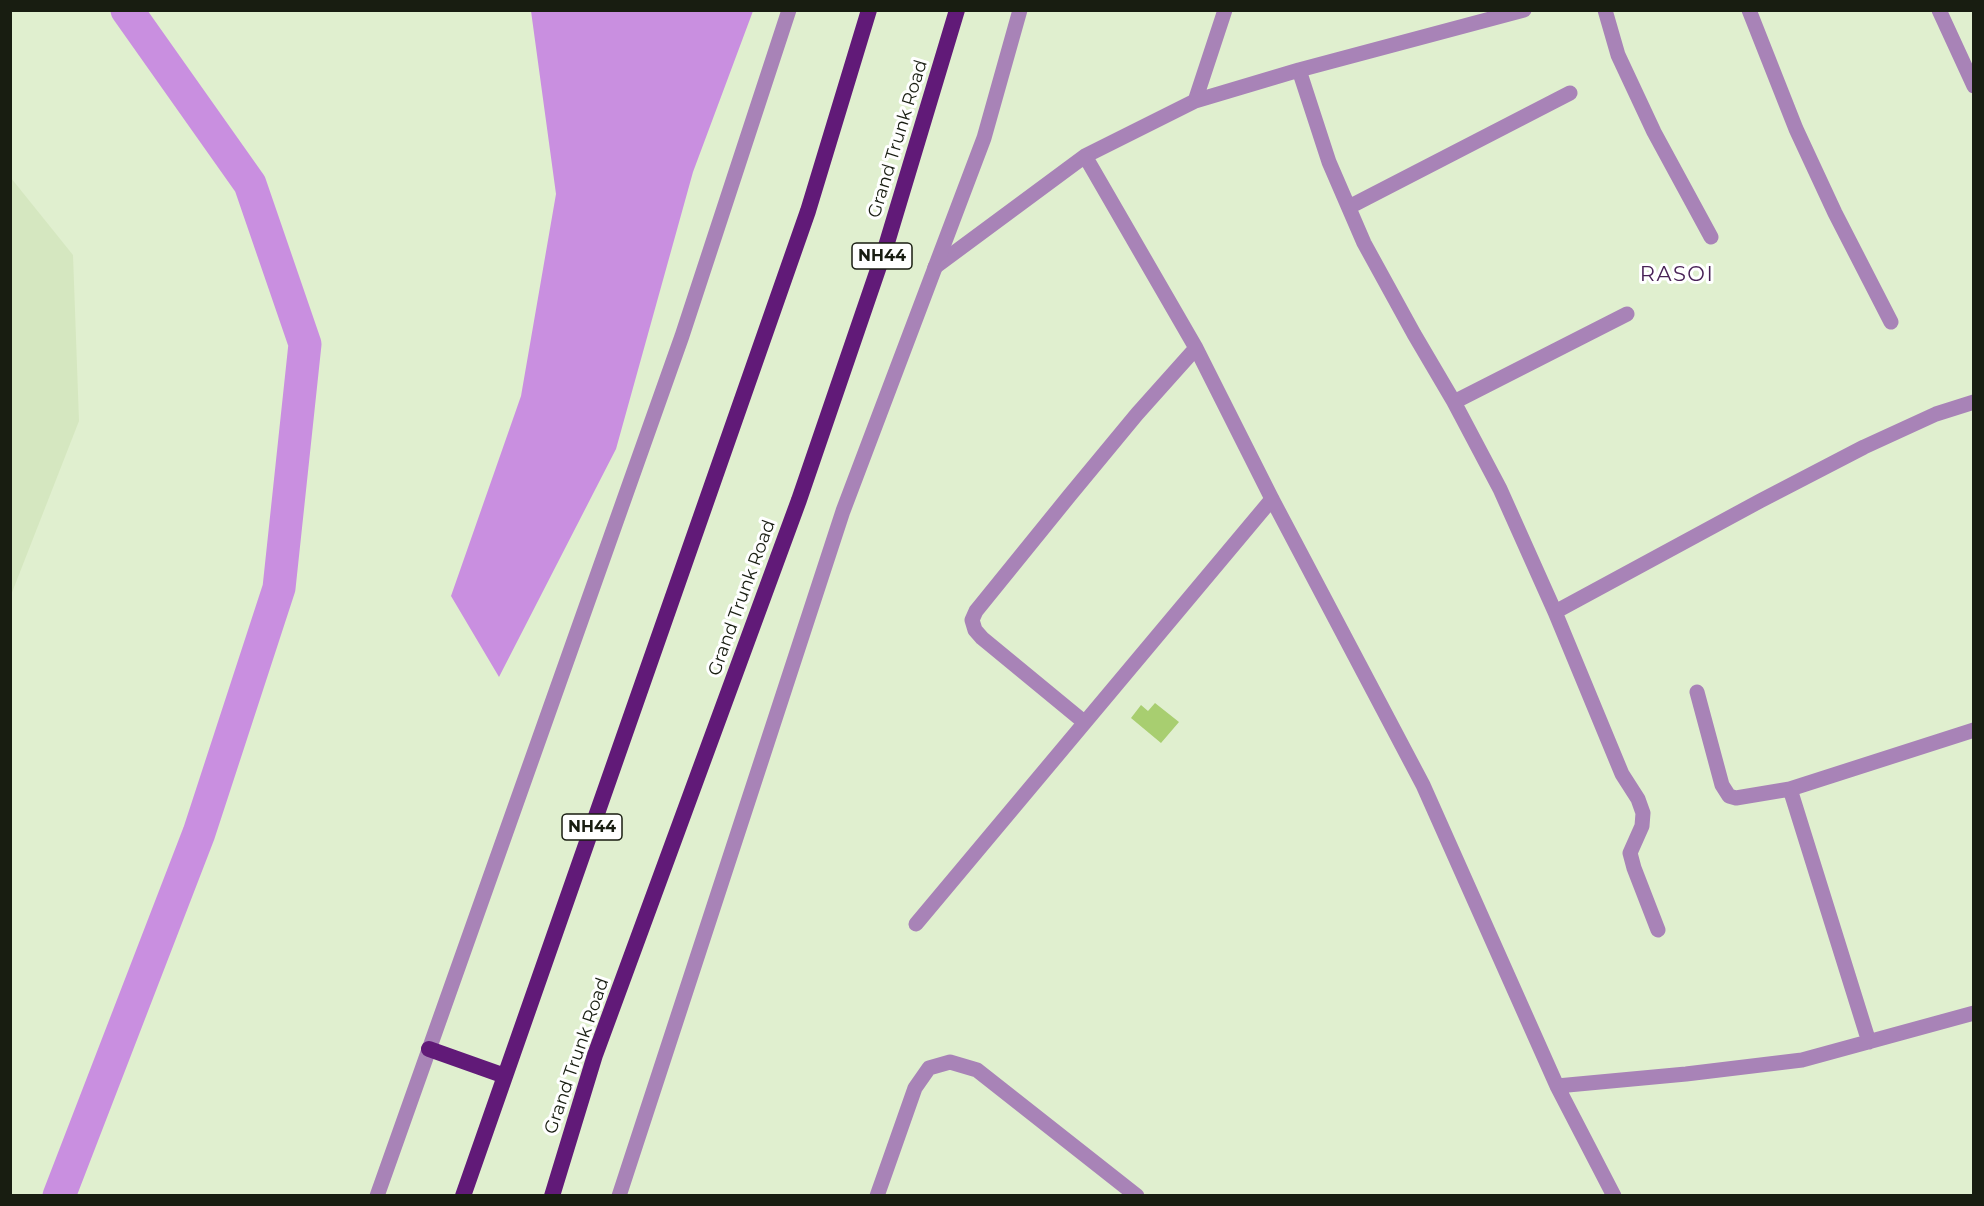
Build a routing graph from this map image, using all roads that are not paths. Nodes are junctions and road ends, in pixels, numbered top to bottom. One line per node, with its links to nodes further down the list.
1 (789, 10): 33 (street)
2 (869, 10): 34 (highway, NH44)
3 (957, 10): 38 (highway, Grand Trunk Road / NH44)
4 (1020, 10): 17 (street)
5 (1225, 10): 13 (street)
6 (1524, 10): 10 (street)
7 (1605, 10): 16 (street)
8 (1749, 10): 19 (street)
9 (1939, 10): 11 (street)
10 (1299, 70): 13 (street); 15 (street)
11 (1974, 86)
12 (1570, 93): 15 (street)
13 (1195, 101): 14 (street)
14 (1085, 156): 17 (street); 20 (street)
15 (1349, 207): 21 (street)
16 (1711, 237)
17 (935, 267): 39 (street)
18 (1627, 314): 21 (street)
19 (1891, 322)
20 (1196, 348): 23 (street); 26 (street)
21 (1454, 402): 24 (street)
22 (1974, 402): 24 (street)
23 (1272, 499): 26 (street); 35 (street)
24 (1555, 612): 30 (street)
25 (1697, 692): 28 (street)
26 (1084, 722): 29 (street)
27 (1974, 730): 28 (street)
28 (1790, 789): 32 (street)
29 (916, 924)
30 (1658, 930)
31 (1974, 1013): 32 (street)
32 (1869, 1042): 35 (street)
33 (429, 1048): 34 (highway); 37 (street)
34 (505, 1076): 36 (highway, NH44)
35 (1557, 1086): 42 (street)
36 (465, 1191)
37 (377, 1196)
38 (552, 1196)
39 (619, 1196)
40 (877, 1196): 41 (street)
41 (1137, 1196)
42 (1614, 1196)

